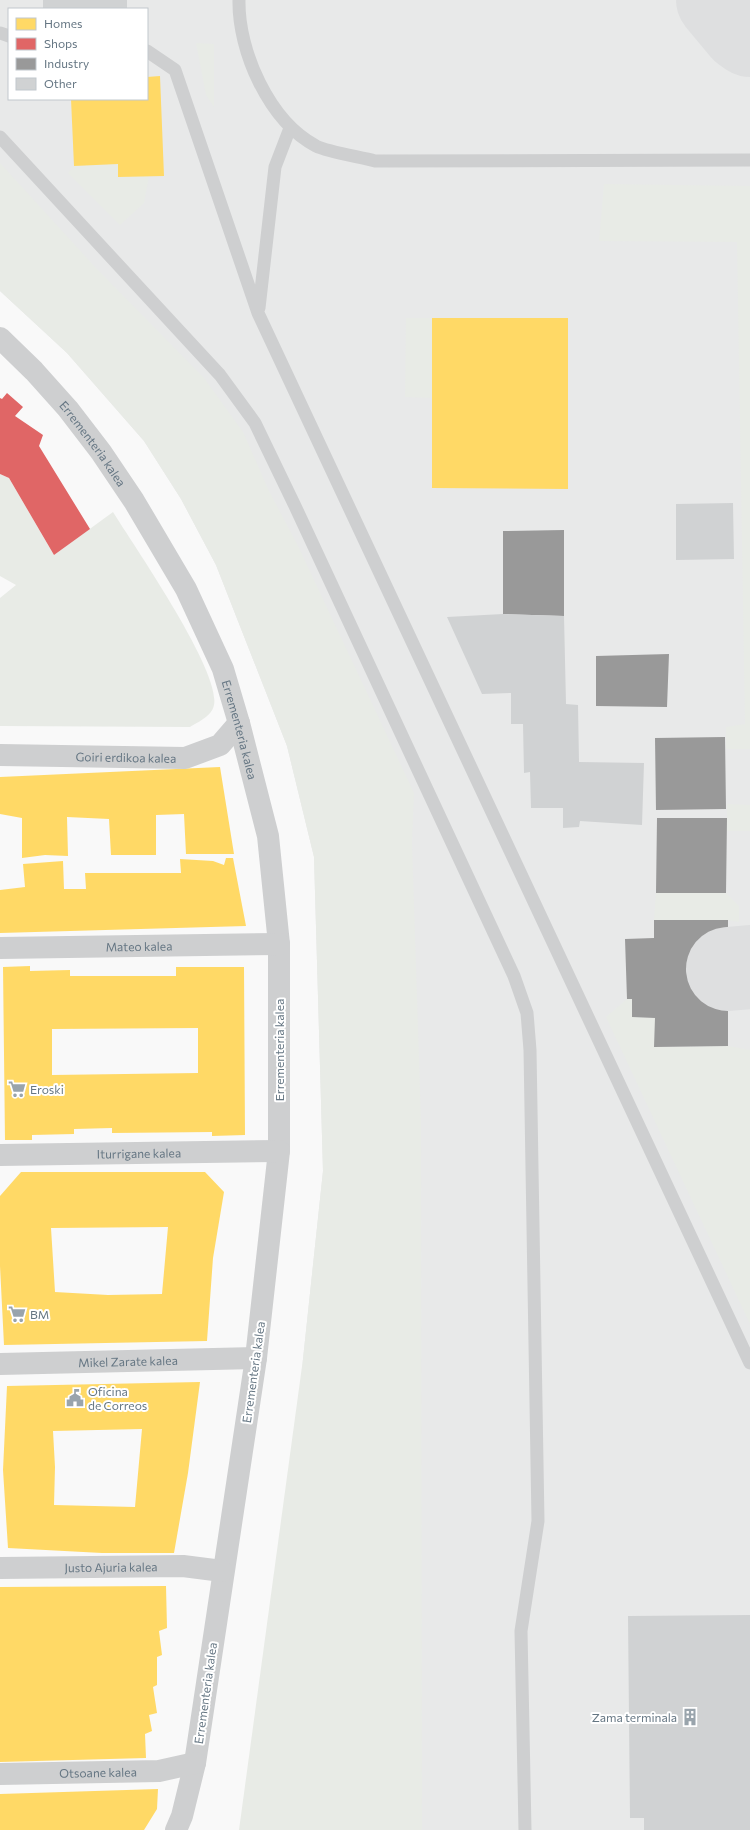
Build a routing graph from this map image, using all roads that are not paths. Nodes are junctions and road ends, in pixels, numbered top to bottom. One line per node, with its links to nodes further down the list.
1 (239, 0): 3 (lane)
2 (148, 52): 6 (lane)
3 (290, 128): 5 (lane); 6 (lane)
4 (0, 137): 22 (lane)
5 (750, 160)
6 (258, 313): 15 (lane)
7 (0, 338): 8 (street, Errementeria kalea)
8 (239, 723): 9 (street, Goiri erdikoa kalea); 10 (street, Errementeria kalea)
9 (0, 755)
10 (279, 944): 11 (street, Mateo kalea); 12 (street, Errementeria kalea)
11 (0, 948)
12 (279, 1151): 13 (street, Iturrigane kalea); 14 (street, Errementeria kalea)
13 (0, 1155)
14 (256, 1358): 16 (street, Mikel Zarate kalea); 18 (street, Errementeria kalea)
15 (750, 1363)
16 (0, 1364)
17 (0, 1568): 18 (street, Justo Ajuria kalea)
18 (222, 1571): 19 (street, Errementeria kalea)
19 (195, 1763): 20 (street, Otsoane kalea); 21 (street, Errementeria kalea)
20 (0, 1774)
21 (176, 1830)
22 (524, 1830)

